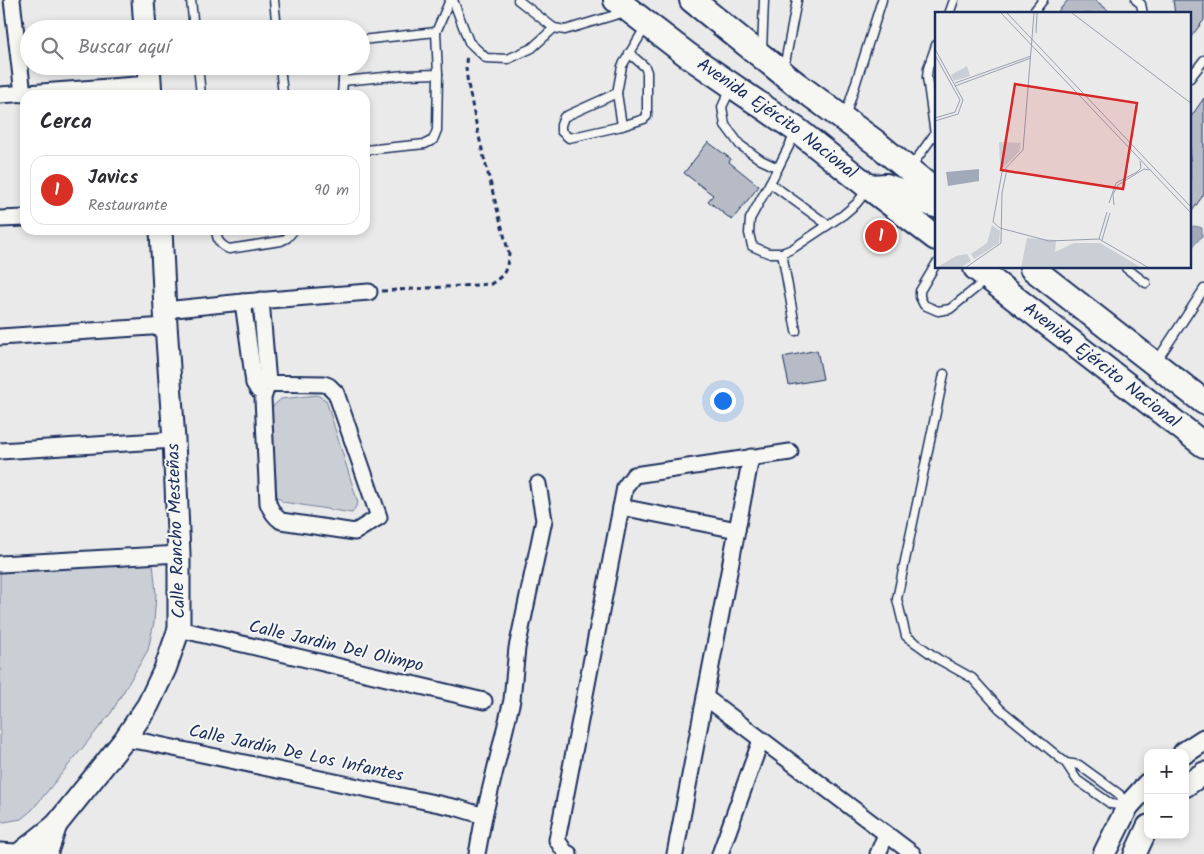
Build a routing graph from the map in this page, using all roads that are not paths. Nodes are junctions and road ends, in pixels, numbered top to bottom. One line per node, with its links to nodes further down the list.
1 (12, 0): 28 (street)
2 (143, 0): 18 (street)
3 (191, 0): 19 (lane)
4 (274, 0): 20 (lane)
5 (452, 0): 21 (lane); 22 (lane)
6 (518, 0): 21 (lane)
7 (692, 0): 26 (main road)
8 (764, 0): 26 (lane)
9 (798, 0): 29 (lane)
10 (882, 0): 47 (lane)
11 (954, 0): 15 (lane)
12 (1043, 0): 16 (lane)
13 (1136, 0): 17 (lane)
14 (631, 12): 21 (lane); 25 (lane); 38 (main road, Avenida Ejército Nacional)
15 (950, 12)
16 (1034, 12)
17 (1143, 12)
18 (144, 20)
19 (193, 20)
20 (276, 20)
21 (554, 28)
22 (436, 32): 23 (lane); 30 (lane)
23 (370, 39)
24 (935, 48): 49 (lane)
25 (629, 53): 44 (lane); 48 (lane)
26 (762, 56): 29 (main road)
27 (1204, 60): 35 (lane)
28 (20, 68)
29 (783, 73): 47 (main road)
30 (438, 74): 36 (lane); 53 (lane)
31 (21, 75): 39 (street)
32 (199, 75): 41 (lane)
33 (281, 75): 42 (lane)
34 (343, 75): 36 (lane)
35 (1192, 75)
36 (343, 80): 43 (lane)
37 (150, 82): 40 (street)
38 (732, 86): 50 (main road, Avenida Ejército Nacional); 54 (lane)
39 (23, 90)
40 (65, 90)
41 (200, 90)
42 (282, 90)
43 (342, 90)
44 (617, 93): 48 (lane); 48 (lane)
45 (20, 94): 46 (street)
46 (0, 95)
47 (844, 119): 52 (main road)
48 (622, 126)
49 (935, 128)
50 (797, 130): 52 (main road); 54 (lane); 57 (main road, Avenida Ejército Nacional)
51 (935, 135): 55 (lane)
52 (875, 142): 55 (main road)
53 (370, 150)
54 (778, 168): 56 (lane)
55 (909, 171): 58 (main road)
56 (770, 183): 62 (lane); 67 (lane)
57 (870, 188): 59 (main road); 62 (lane); 66 (main road, Avenida Ejército Nacional)
58 (935, 191)
59 (935, 205)
60 (20, 218): 61 (street)
61 (0, 219)
62 (828, 225): 67 (lane)
63 (161, 235): 77 (street, Calle Rancho Mesteñas)
64 (217, 235): 65 (lane)
65 (290, 235)
66 (935, 237)
67 (782, 252): 78 (lane)
68 (935, 266): 71 (lane)
69 (1033, 269): 80 (main road, Avenida Ejército Nacional)
70 (1127, 269): 72 (lane)
71 (983, 272): 85 (main road, Avenida Ejército Nacional)
72 (1146, 283)
73 (1204, 289): 80 (lane)
74 (369, 292): 75 (street)
75 (261, 300): 76 (street); 82 (street)
76 (243, 302): 77 (street); 82 (street)
77 (166, 318): 79 (street); 84 (street, Calle Rancho Mesteñas)
78 (796, 330)
79 (0, 337)
80 (1155, 363): 83 (main road, Avenida Ejército Nacional)
81 (944, 374): 101 (lane)
82 (261, 383): 82 (street)
83 (1204, 402)
84 (174, 440): 86 (street); 92 (street, Calle Rancho Mesteñas)
85 (1204, 445)
86 (0, 451)
87 (790, 452): 88 (street)
88 (750, 458): 90 (street); 91 (street)
89 (538, 484): 107 (street)
90 (621, 507): 91 (street); 116 (street)
91 (737, 530): 95 (street)
92 (180, 554): 93 (street); 94 (street, Calle Rancho Mesteñas)
93 (0, 564)
94 (179, 629): 96 (street, Calle Jardin Del Olimpo); 97 (street, Calle Rancho Mesteñas)
95 (705, 697): 98 (street); 117 (street)
96 (484, 701)
97 (125, 740): 107 (street, Calle Jardín De Los Infantes); 108 (street, Calle Rancho Mesteñas)
98 (761, 740): 109 (street); 118 (street)
99 (1204, 740): 100 (street)
100 (1189, 750)
101 (1066, 763): 105 (lane); 105 (lane)
102 (1204, 773): 103 (street)
103 (1189, 783)
104 (1144, 788): 105 (street)
105 (1128, 806): 106 (street); 121 (street)
106 (1144, 815)
107 (484, 816): 115 (street)
108 (56, 826): 112 (street, Calle Rancho Mesteñas); 113 (street, Calle Rancho Mesteñas)
109 (886, 834): 119 (street); 120 (street)
110 (1144, 835): 122 (street)
111 (0, 852): 112 (street)
112 (22, 853): 113 (street)
113 (46, 854): 114 (street)
114 (50, 854)
115 (477, 854)
116 (569, 854)
117 (675, 854)
118 (720, 854)
119 (878, 854)
120 (913, 854)
121 (1104, 854)
122 (1135, 854)

